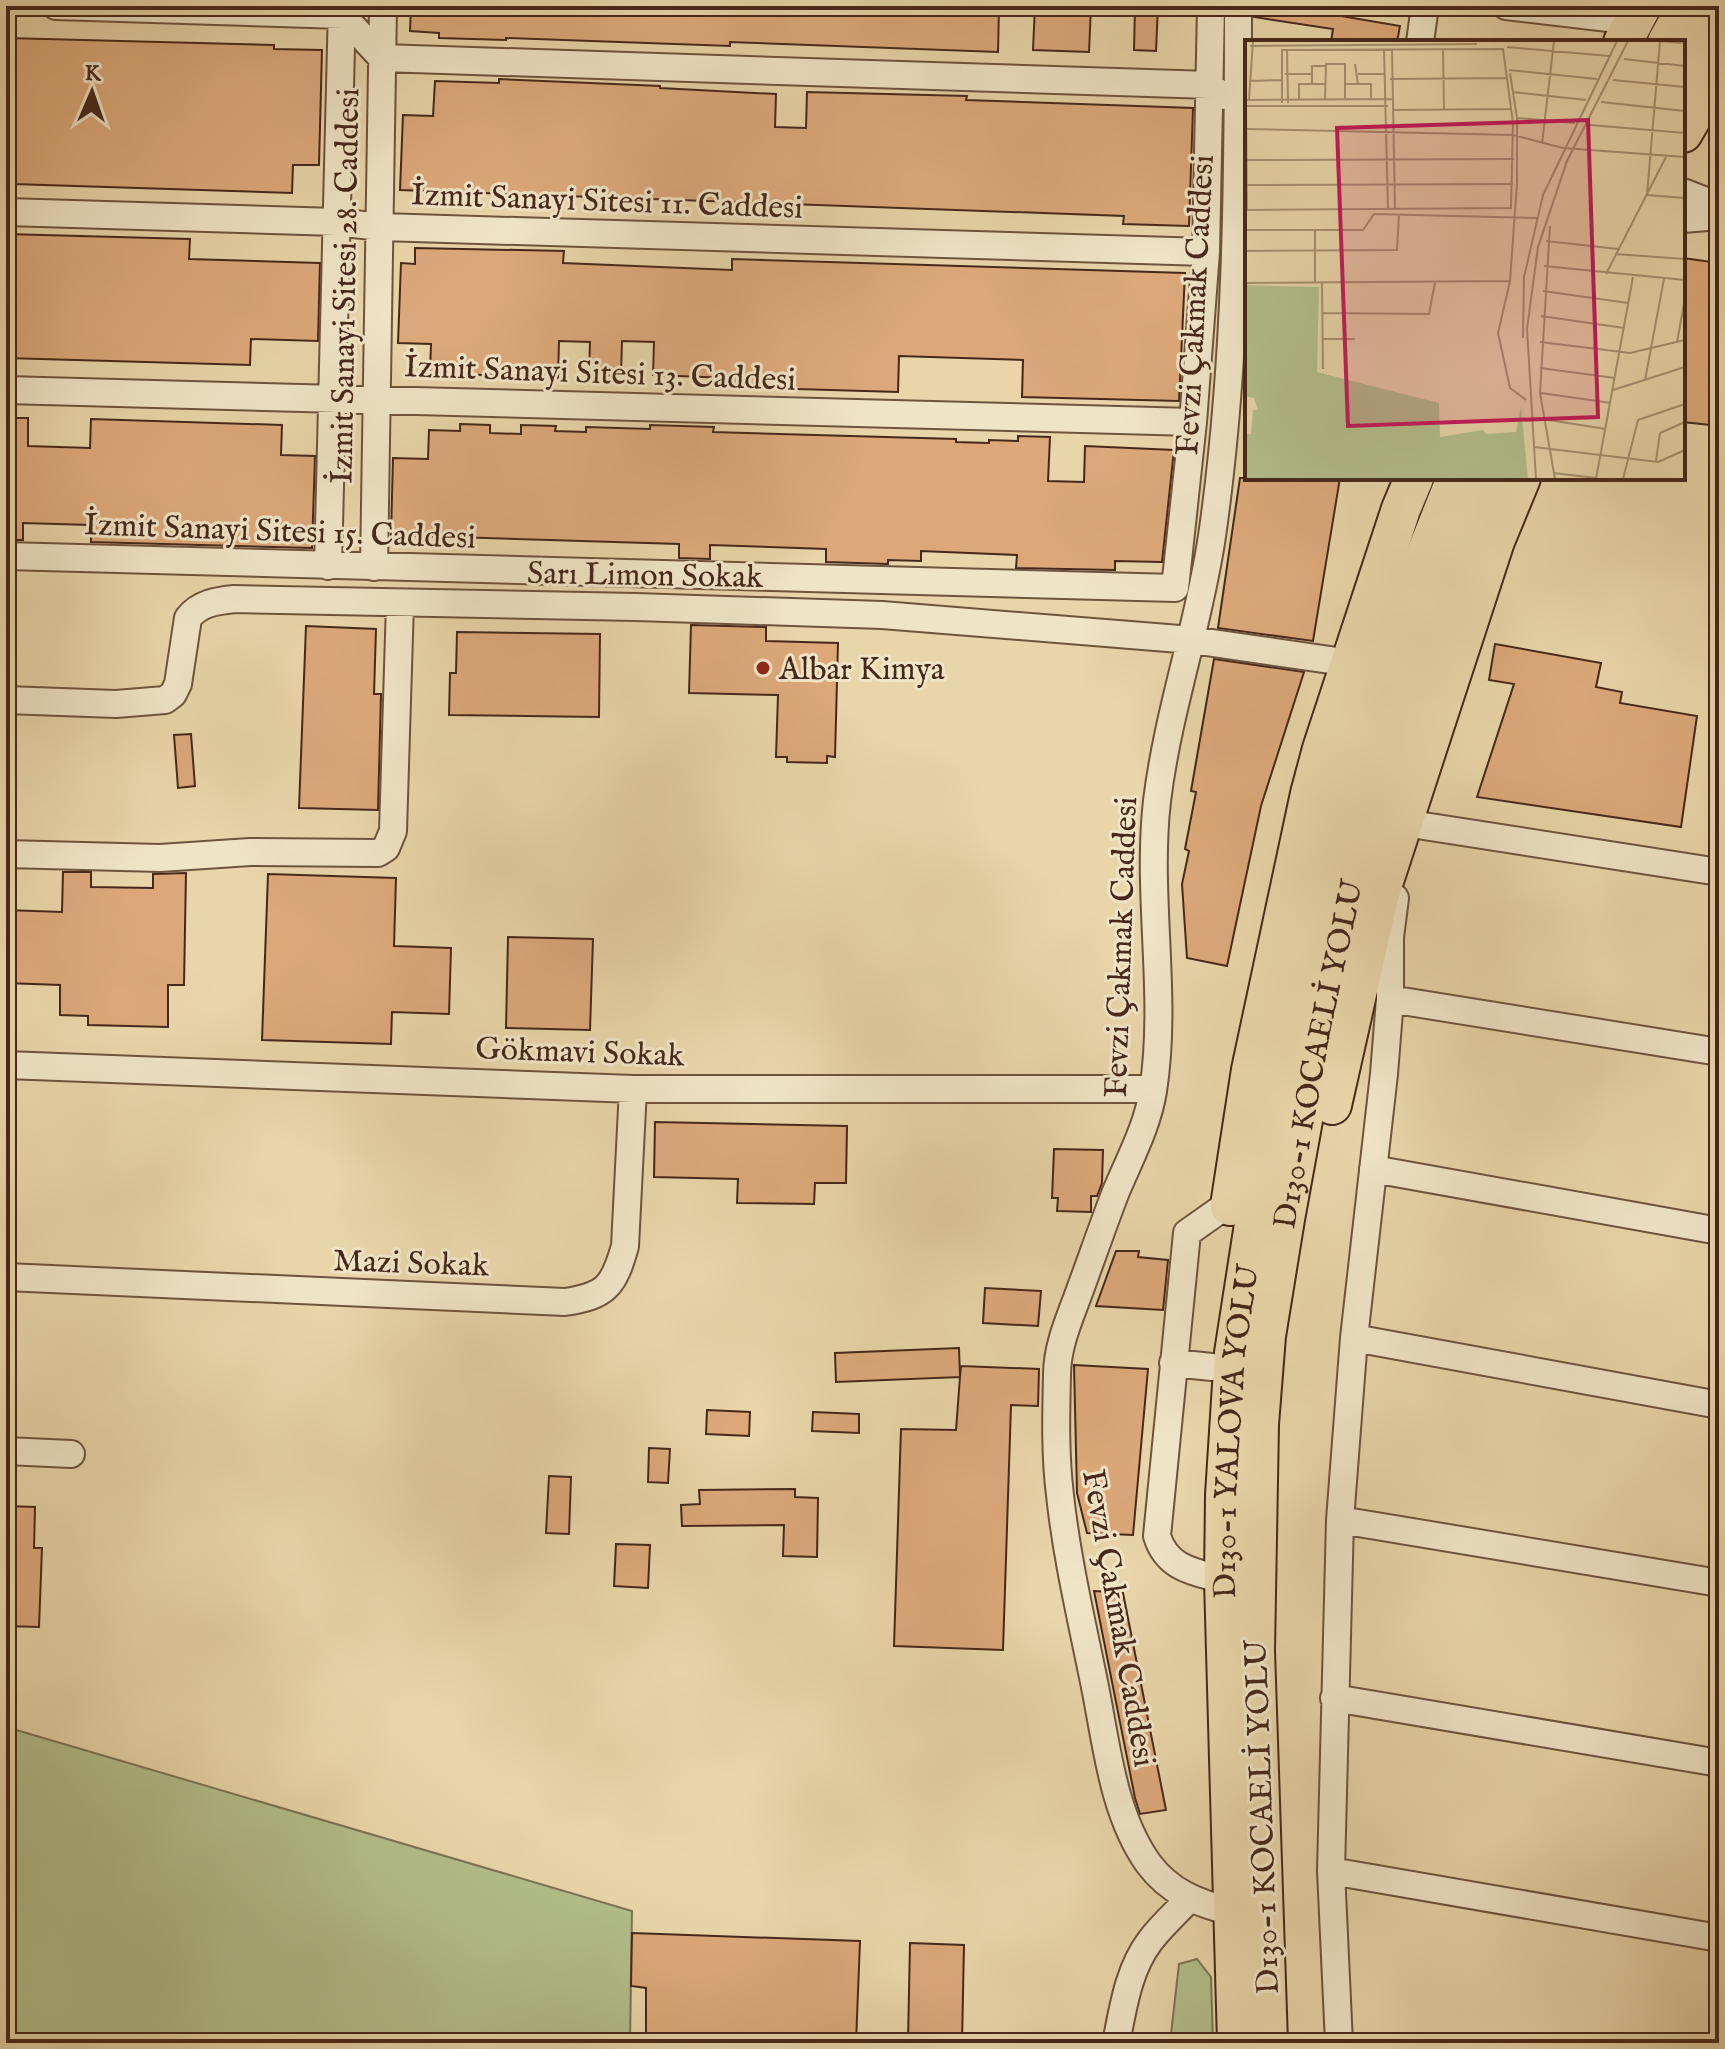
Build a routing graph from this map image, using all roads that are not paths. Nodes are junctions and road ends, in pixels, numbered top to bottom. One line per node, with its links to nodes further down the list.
1 (56, 6): 8 (street)
2 (383, 6): 13 (street, İzmit Sanayi Sitesi 28. Caddesi)
3 (1211, 6): 16 (street)
4 (1238, 6): 17 (street, Fevzi Çakmak Caddesi)
5 (1425, 6): 11 (street)
6 (1506, 6): 10 (street)
7 (1687, 6): 12 (highway)
8 (342, 11): 13 (street); 24 (street, İzmit Sanayi Sitesi 28. Caddesi)
9 (1719, 12): 15 (highway)
10 (1633, 23)
11 (1420, 40)
12 (1668, 40)
13 (382, 58): 16 (street); 25 (street, İzmit Sanayi Sitesi 28. Caddesi)
14 (1719, 71): 18 (highway)
15 (1685, 73)
16 (1210, 85): 17 (street); 26 (street)
17 (1242, 113): 39 (street, Fevzi Çakmak Caddesi)
18 (1685, 130)
19 (1685, 193): 21 (street)
20 (1685, 207): 21 (street)
21 (1719, 211): 23 (street)
22 (6, 212): 24 (street, İzmit Sanayi Sitesi 11. Caddesi)
23 (1685, 219)
24 (336, 222): 25 (street, İzmit Sanayi Sitesi 11. Caddesi); 28 (street, İzmit Sanayi Sitesi 28. Caddesi)
25 (381, 227): 26 (street, İzmit Sanayi Sitesi 11. Caddesi); 29 (street, İzmit Sanayi Sitesi 28. Caddesi)
26 (1206, 252): 30 (street)
27 (6, 390): 28 (street, İzmit Sanayi Sitesi 13. Caddesi)
28 (331, 399): 29 (street, İzmit Sanayi Sitesi 13. Caddesi); 36 (street, İzmit Sanayi Sitesi 28. Caddesi)
29 (376, 400): 30 (street, İzmit Sanayi Sitesi 13. Caddesi); 37 (street, İzmit Sanayi Sitesi 28. Caddesi)
30 (1193, 422): 37 (street, İzmit Sanayi Sitesi 15. Caddesi)
31 (1413, 480): 40 (highway)
32 (1455, 480): 44 (highway)
33 (1488, 480): 44 (highway)
34 (1520, 480): 42 (highway)
35 (6, 556): 36 (street, İzmit Sanayi Sitesi 15. Caddesi)
36 (328, 566): 37 (street, İzmit Sanayi Sitesi 15. Caddesi)
37 (374, 567)
38 (400, 603): 39 (street, Sarı Limon Sokak); 41 (street, Sarı Limon Sokak); 45 (street)
39 (1192, 640): 40 (street, Sarı Limon Sokak); 51 (street, Fevzi Çakmak Caddesi)
40 (1351, 663): 53 (highway)
41 (6, 700)
42 (1436, 720): 43 (street); 66 (highway)
43 (1411, 824): 46 (street); 47 (street)
44 (1350, 831): 62 (highway, D130-1 YALOVA YOLU); 66 (highway, D130-1 KOCAELİ YOLU)
45 (6, 854)
46 (1719, 872)
47 (1390, 999): 48 (street); 52 (street)
48 (1719, 1052)
49 (6, 1065): 50 (street, Gökmavi Sokak)
50 (633, 1089): 51 (street, Gökmavi Sokak); 55 (street, Mazi Sokak)
51 (1153, 1089): 70 (street, Fevzi Çakmak Caddesi)
52 (1373, 1169): 54 (street); 56 (street)
53 (1231, 1202): 57 (street); 58 (highway)
54 (1719, 1231)
55 (6, 1277)
56 (1354, 1338): 59 (street); 63 (street)
57 (1173, 1363): 58 (street); 64 (street)
58 (1212, 1367): 62 (highway)
59 (1719, 1405)
60 (6, 1451): 61 (street)
61 (71, 1454)
62 (1225, 1495): 64 (highway, D130-1 YALOVA YOLU)
63 (1340, 1520): 65 (street); 67 (street)
64 (1224, 1580): 71 (highway, D130-1 YALOVA YOLU)
65 (1719, 1583)
66 (1255, 1651): 75 (highway, D130-1 KOCAELİ YOLU)
67 (1334, 1698): 68 (street); 69 (street)
68 (1719, 1763)
69 (1331, 1871): 72 (street); 76 (street)
70 (1189, 1899): 71 (street, Fevzi Çakmak Caddesi); 73 (street)
71 (1232, 1912): 74 (highway, D130-1 YALOVA YOLU)
72 (1719, 1938)
73 (1116, 2043)
74 (1237, 2043)
75 (1268, 2043)
76 (1339, 2043)

